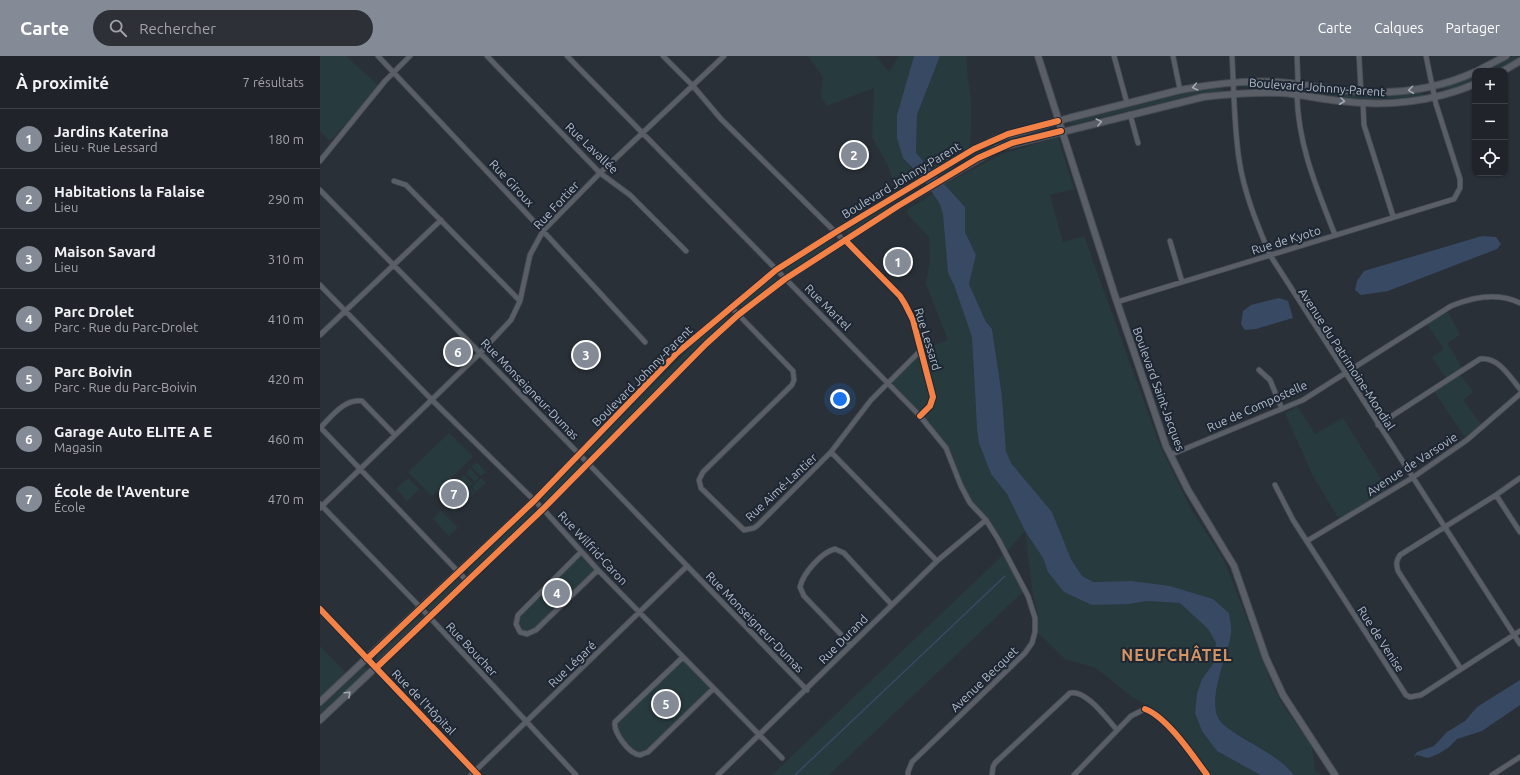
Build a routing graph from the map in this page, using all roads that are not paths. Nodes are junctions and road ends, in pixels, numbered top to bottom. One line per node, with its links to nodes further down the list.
1 (378, 56): 18 (street, Rue Giroux)
2 (410, 56): 18 (street)
3 (487, 56): 38 (street, Rue Lavallée)
4 (567, 56): 35 (street, Rue Martel)
5 (663, 56): 23 (street, Rue Lessard)
6 (724, 56): 23 (street, Rue Fortier)
7 (1038, 56): 33 (street, Boulevard Saint-Jacques)
8 (1114, 56): 30 (street)
9 (1173, 56): 25 (street)
10 (1232, 56): 20 (street, Avenue du Patrimoine-Mondial)
11 (1297, 56): 21 (street)
12 (1359, 56): 26 (street)
13 (1426, 56): 24 (street)
14 (1506, 56): 16 (street, Boulevard Johnny-Parent)
15 (1520, 61): 17 (street)
16 (1484, 68)
17 (1508, 68)
18 (394, 72): 37 (street); 43 (street, Rue Giroux)
19 (1472, 73): 24 (street, Boulevard Johnny-Parent)
20 (1233, 83): 21 (street, Boulevard Johnny-Parent); 25 (street, Boulevard Johnny-Parent, one-way to 25); 27 (street, Avenue du Patrimoine-Mondial)
21 (1298, 84): 26 (street, Boulevard Johnny-Parent)
22 (1472, 85): 29 (street, Boulevard Johnny-Parent)
23 (693, 86): 35 (street, Rue Fortier); 44 (street, Rue Lessard)
24 (1432, 87): 26 (street, Boulevard Johnny-Parent, one-way to 26); 29 (street)
25 (1180, 90): 30 (street, Boulevard Johnny-Parent)
26 (1361, 92)
27 (1234, 93): 28 (street, Boulevard Johnny-Parent); 32 (street, Boulevard Johnny-Parent); 49 (street, Avenue du Patrimoine-Mondial)
28 (1297, 95): 31 (street, Boulevard Johnny-Parent, one-way to 31); 45 (street)
29 (1434, 97): 31 (street, Boulevard Johnny-Parent); 41 (street, Rue de Kyoto)
30 (1127, 103): 33 (street, Boulevard Johnny-Parent)
31 (1362, 103): 41 (street)
32 (1130, 114): 34 (street, Boulevard Johnny-Parent, one-way to 32); 36 (street)
33 (1058, 121): 34 (street, Boulevard Saint-Jacques); 44 (street, Boulevard Johnny-Parent)
34 (1061, 131): 46 (street, Boulevard Johnny-Parent); 56 (street, Boulevard Saint-Jacques)
35 (642, 134): 38 (street, Rue Fortier); 51 (street, Rue Martel)
36 (1138, 143)
37 (320, 162)
38 (600, 173): 43 (street, Rue Fortier); 48 (street, Rue Lavallée)
39 (394, 181): 42 (street)
40 (320, 190): 50 (street, Rue Monseigneur-Dumas)
41 (1393, 216): 45 (street, Rue de Kyoto)
42 (441, 220): 50 (street); 55 (street)
43 (543, 231): 55 (street, Rue Fortier); 62 (street, Rue Giroux)
44 (836, 232): 46 (street, Rue Lessard); 51 (street, Boulevard Johnny-Parent)
45 (1336, 235): 49 (street, Rue de Kyoto)
46 (845, 240): 52 (street, Boulevard Johnny-Parent); 63 (street, Rue Lessard)
47 (1170, 241): 53 (street)
48 (686, 251)
49 (1270, 255): 53 (street, Rue de Kyoto); 66 (street, Avenue du Patrimoine-Mondial)
50 (393, 265): 59 (street); 64 (street, Rue Monseigneur-Dumas)
51 (776, 270): 52 (street, Rue Martel); 58 (street, Boulevard Johnny-Parent)
52 (785, 279): 60 (street, Boulevard Johnny-Parent); 67 (street, Rue Martel)
53 (1182, 282): 56 (street, Rue de Kyoto)
54 (320, 285): 59 (street, Rue Wilfrid-Caron)
55 (520, 301): 64 (street, Rue Fortier)
56 (1117, 302): 78 (street, Boulevard Saint-Jacques)
57 (1520, 303): 66 (street, Rue de Compostelle)
58 (730, 307): 60 (street, Rue Aimé-Lantier); 77 (street, Boulevard Johnny-Parent)
59 (345, 311): 61 (street); 70 (street, Rue Wilfrid-Caron)
60 (738, 315): 76 (street, Rue Aimé-Lantier); 79 (street, Boulevard Johnny-Parent)
61 (320, 335)
62 (645, 342)
63 (920, 351): 67 (street, Rue Aimé-Lantier); 72 (street, Rue Lessard)
64 (480, 353): 70 (street, Rue Fortier); 77 (street, Rue Monseigneur-Dumas)
65 (1259, 370): 71 (street)
66 (1345, 372): 71 (street, Rue de Compostelle); 73 (street, Avenue du Patrimoine-Mondial)
67 (887, 383): 72 (street, Rue Martel); 76 (street, Rue Aimé-Lantier)
68 (1520, 389): 73 (street)
69 (1520, 394): 81 (street, Avenue de Varsovie)
70 (432, 400): 75 (street, Rue Fortier); 85 (street, Rue Wilfrid-Caron)
71 (1282, 409): 78 (street, Rue de Compostelle)
72 (920, 416): 88 (street, Rue Martel)
73 (1378, 425): 81 (street, Avenue du Patrimoine-Mondial)
74 (320, 427): 75 (street); 80 (street)
75 (395, 435): 80 (street, Rue Fortier)
76 (832, 452): 93 (street)
77 (580, 455): 79 (street, Rue Monseigneur-Dumas); 85 (street, Boulevard Johnny-Parent)
78 (1170, 455): 127 (street, Boulevard Saint-Jacques)
79 (588, 464): 87 (street, Boulevard Johnny-Parent); 94 (street, Rue Monseigneur-Dumas)
80 (360, 470): 86 (street, Rue Fortier); 96 (street)
81 (1412, 478): 89 (street, Avenue du Patrimoine-Mondial); 91 (street, Avenue de Varsovie)
82 (1520, 478): 84 (street)
83 (1275, 484): 91 (street, Rue de Venise)
84 (1496, 495): 89 (street); 90 (street)
85 (535, 500): 87 (street, Rue Wilfrid-Caron); 96 (street, Boulevard Johnny-Parent)
86 (321, 506): 99 (street, Rue Boucher)
87 (543, 509): 92 (street, Rue Wilfrid-Caron); 97 (street, Boulevard Johnny-Parent)
88 (986, 520): 93 (street, Rue Durand); 123 (street, Avenue Becquet)
89 (1445, 527): 104 (street, Avenue du Patrimoine-Mondial); 110 (street)
90 (1520, 532)
91 (1307, 541): 110 (street, Rue de Venise)
92 (581, 552): 95 (street, Rue Wilfrid-Caron); 95 (street)
93 (937, 561): 98 (street, Rue Durand)
94 (686, 567): 101 (street, Rue Légaré); 112 (street, Rue Monseigneur-Dumas)
95 (598, 570): 101 (street, Rue Wilfrid-Caron)
96 (459, 572): 97 (street); 99 (street, Boulevard Johnny-Parent)
97 (467, 581): 102 (street, Boulevard Johnny-Parent)
98 (892, 604): 106 (street, Rue Durand); 106 (street)
99 (421, 608): 102 (street, Rue Boucher); 108 (street, Boulevard Johnny-Parent)
100 (320, 609): 108 (street, Rue de l'Hôpital)
101 (639, 612): 107 (street, Rue Wilfrid-Caron); 115 (street, Rue Légaré)
102 (429, 617): 109 (street, Boulevard Johnny-Parent); 115 (street, Rue Boucher)
103 (1520, 631): 104 (street, Rue de Venise)
104 (1513, 636): 105 (street, Avenue du Patrimoine-Mondial); 110 (street, Rue de Venise)
105 (1520, 644)
106 (851, 645): 112 (street, Rue Durand)
107 (683, 657): 111 (street, Rue Wilfrid-Caron); 111 (street)
108 (367, 659): 109 (street, Rue de l'Hôpital); 113 (street, Boulevard Johnny-Parent)
109 (376, 668): 114 (street, Boulevard Johnny-Parent, one-way to 109); 120 (street, Rue de l'Hôpital)
110 (1461, 669)
111 (713, 689): 117 (street, Rue Wilfrid-Caron)
112 (807, 690): 117 (street, Rue Durand)
113 (320, 702)
114 (320, 720)
115 (526, 722): 120 (street, Rue Légaré); 121 (street, Rue Boucher)
116 (1117, 730): 124 (street); 125 (street); 126 (street)
117 (761, 735): 119 (street, Rue Wilfrid-Caron); 122 (street, Rue Durand)
118 (1520, 757): 128 (street)
119 (782, 758)
120 (474, 774)
121 (576, 775)
122 (718, 775)
123 (908, 775)
124 (992, 775)
125 (1074, 775)
126 (1207, 775)
127 (1334, 775)
128 (1492, 775)

